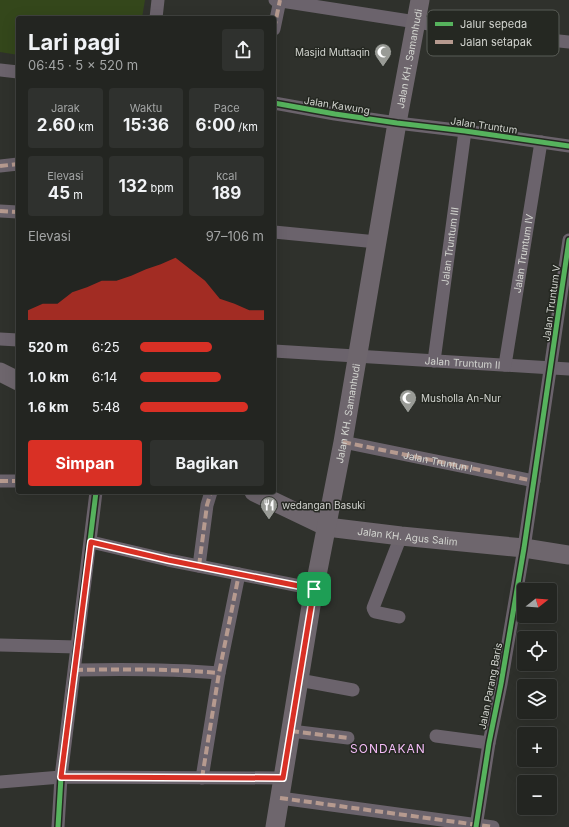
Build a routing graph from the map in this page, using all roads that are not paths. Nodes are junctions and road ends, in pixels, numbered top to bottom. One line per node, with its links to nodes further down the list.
1 (158, 0): 4 (street)
2 (279, 0): 5 (street); 6 (street)
3 (420, 0): 6 (main road, Jalan KH. Samanhudi)
4 (156, 16)
5 (276, 17)
6 (416, 22): 7 (street); 13 (main road, Jalan KH. Samanhudi)
7 (427, 24)
8 (559, 41): 9 (street)
9 (569, 42)
10 (0, 70): 11 (street)
11 (16, 72)
12 (276, 103): 13 (street, Jalan Kawung)
13 (397, 123): 14 (street, Jalan Truntum); 23 (main road, Jalan KH. Samanhudi)
14 (465, 131): 15 (street, Jalan Truntum); 28 (street, Jalan Truntum III)
15 (541, 142): 16 (street, Jalan Truntum); 29 (street, Jalan Truntum IV)
16 (569, 146)
17 (16, 164): 18 (street)
18 (0, 166)
19 (0, 211): 20 (street)
20 (16, 212)
21 (276, 232): 23 (street)
22 (569, 240): 30 (street, Jalan Truntum V)
23 (377, 242): 27 (main road, Jalan KH. Samanhudi)
24 (0, 339): 25 (street)
25 (16, 340)
26 (276, 351): 27 (street, Jalan Truntum II)
27 (356, 356): 28 (street, Jalan Truntum II); 34 (main road, Jalan KH. Samanhudi)
28 (434, 361): 29 (street, Jalan Truntum II)
29 (505, 365): 30 (street, Jalan Truntum II)
30 (551, 368): 31 (street, Jalan Truntum II); 37 (street, Jalan Truntum V)
31 (569, 369)
32 (0, 372): 33 (main road)
33 (16, 380)
34 (343, 442): 37 (street, Jalan Truntun I); 41 (main road, Jalan KH. Samanhudi)
35 (0, 480): 36 (street)
36 (16, 481)
37 (534, 481): 44 (street, Jalan Parang Baris)
38 (96, 494): 43 (street)
39 (210, 494): 46 (street)
40 (258, 494): 41 (main road, Jalan KH. Agus Salim)
41 (327, 527): 42 (main road, Jalan KH. Agus Salim); 48 (main road, Jalan KH. Samanhudi)
42 (401, 536): 44 (main road, Jalan KH. Agus Salim); 49 (street)
43 (91, 542): 46 (street); 51 (street)
44 (524, 548): 45 (main road, Jalan KH. Agus Salim); 59 (street, Jalan Parang Baris)
45 (569, 555)
46 (199, 566): 47 (street)
47 (239, 574): 48 (street); 53 (street)
48 (314, 589): 54 (main road, Jalan KH. Samanhudi)
49 (399, 617)
50 (0, 645): 51 (street)
51 (77, 647): 52 (street)
52 (75, 670): 53 (street); 60 (street)
53 (219, 674): 61 (street)
54 (299, 680): 55 (street); 56 (main road, Jalan KH. Samanhudi)
55 (353, 690)
56 (291, 731): 58 (street); 62 (main road, Jalan KH. Samanhudi)
57 (436, 736): 59 (street)
58 (348, 738)
59 (489, 743): 65 (street, Jalan Parang Baris)
60 (61, 777): 61 (street); 63 (street); 66 (street)
61 (202, 778): 62 (street)
62 (283, 778): 64 (main road, Jalan KH. Samanhudi)
63 (0, 782)
64 (280, 798): 65 (street); 67 (main road, Jalan KH. Samanhudi)
65 (476, 826): 68 (street)
66 (58, 827)
67 (275, 827)
68 (493, 827)

